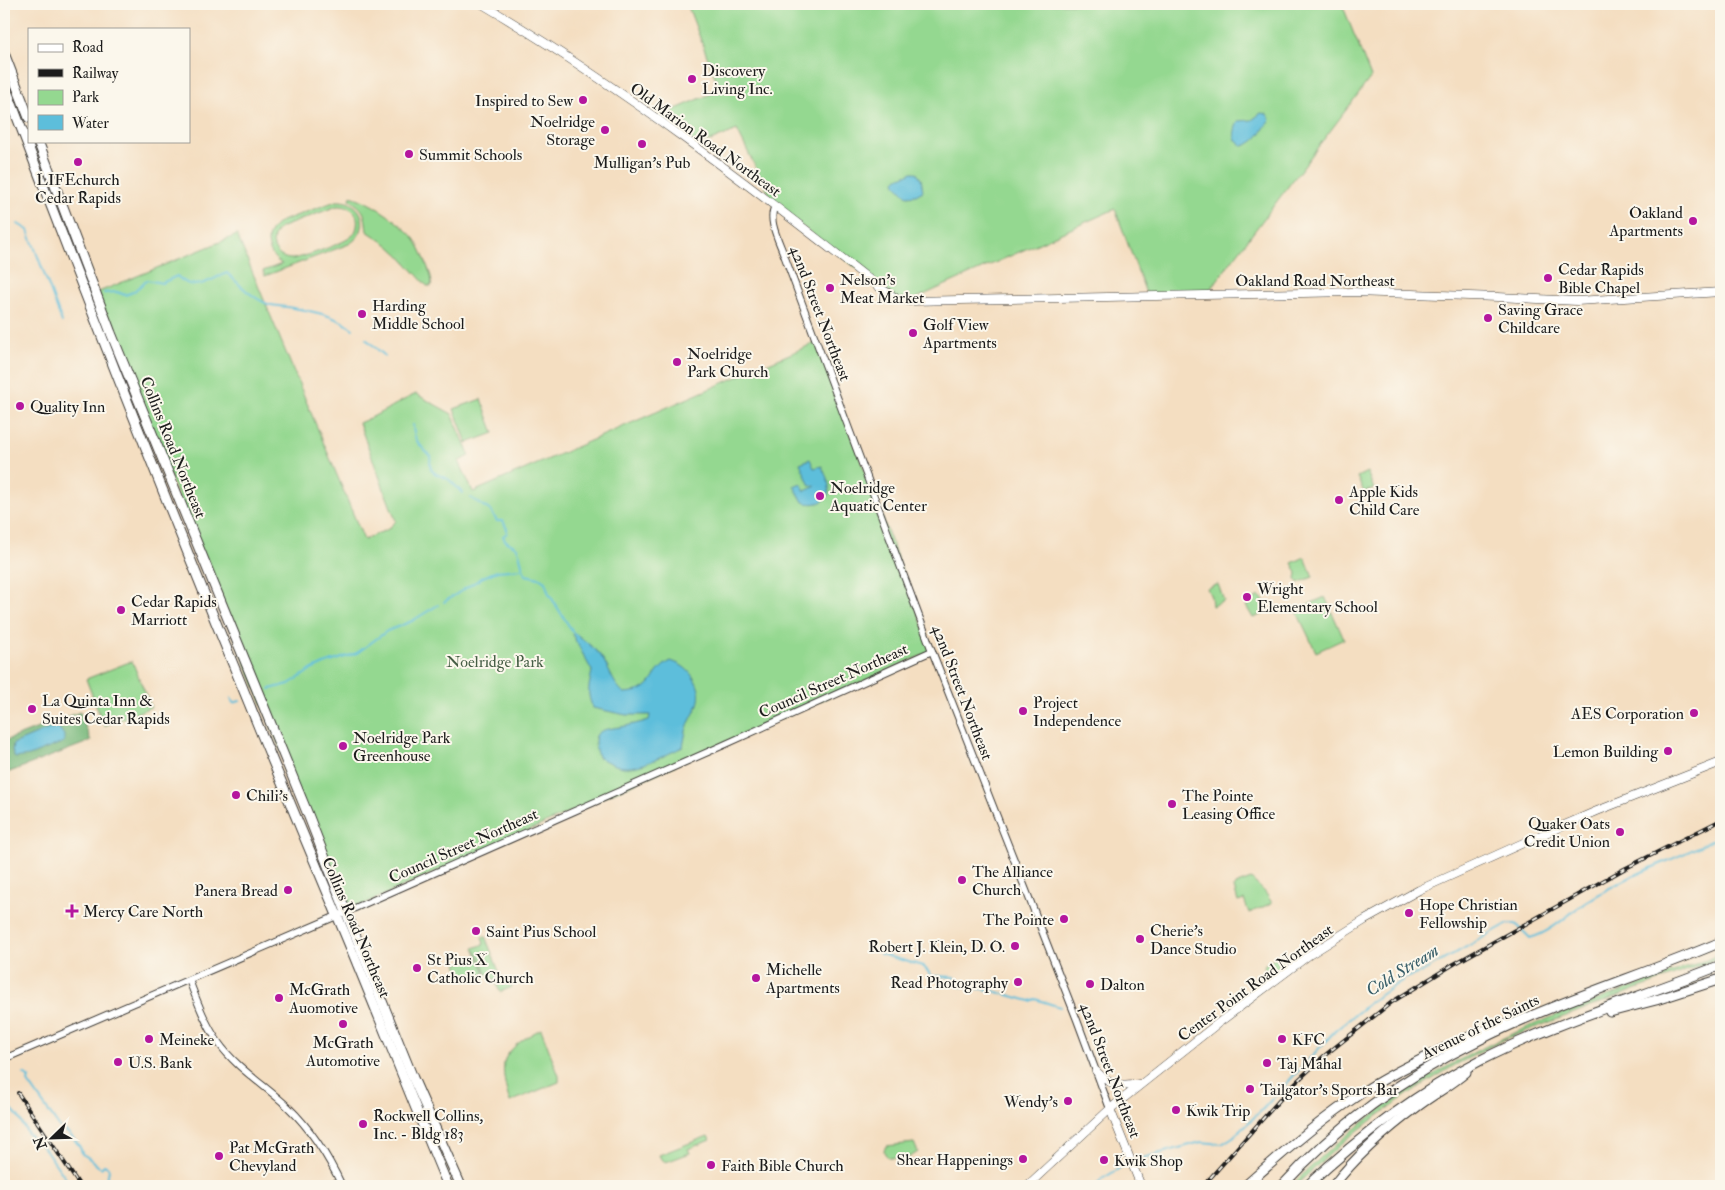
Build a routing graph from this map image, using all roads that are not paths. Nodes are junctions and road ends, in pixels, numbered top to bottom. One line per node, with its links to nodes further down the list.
1 (482, 4): 6 (main road, Old Marion Road Northeast)
2 (4, 53): 4 (highway)
3 (4, 83): 10 (highway, Collins Road Northeast)
4 (28, 115)
5 (38, 142): 11 (highway, Collins Road Northeast)
6 (775, 206): 8 (main road, Old Marion Road Northeast); 9 (street, 42nd Street Northeast)
7 (1721, 292): 8 (main road, Oakland Road Northeast)
8 (910, 301)
9 (932, 650): 13 (street, Council Street Northeast); 22 (street, 42nd Street Northeast)
10 (239, 678): 11 (highway, Collins Road Northeast); 13 (highway, Collins Road Northeast)
11 (286, 762): 13 (highway, Collins Road Northeast)
12 (1721, 762): 23 (main road, Center Point Road Northeast)
13 (341, 914): 17 (street, Council Street Northeast); 26 (highway, Collins Road Northeast); 27 (highway, Collins Road Northeast)
14 (1721, 941): 19 (highway, Avenue of the Saints)
15 (1721, 965): 18 (highway, Avenue of the Saints)
16 (1721, 979): 18 (highway)
17 (189, 980): 20 (street, Council Street Northeast); 25 (street)
18 (1590, 1015): 21 (highway, Avenue of the Saints)
19 (1526, 1019): 30 (highway); 31 (highway, Avenue of the Saints)
20 (4, 1059)
21 (1482, 1059): 32 (highway, Avenue of the Saints); 33 (highway)
22 (1096, 1071): 23 (main road); 24 (street, 42nd Street Northeast)
23 (1144, 1082): 24 (main road, Center Point Road Northeast)
24 (1110, 1109): 28 (main road, Center Point Road Northeast); 29 (main road, 42nd Street Northeast)
25 (342, 1186)
26 (448, 1186)
27 (462, 1186)
28 (1028, 1186)
29 (1141, 1186)
30 (1245, 1186)
31 (1282, 1186)
32 (1306, 1186)
33 (1333, 1186)

